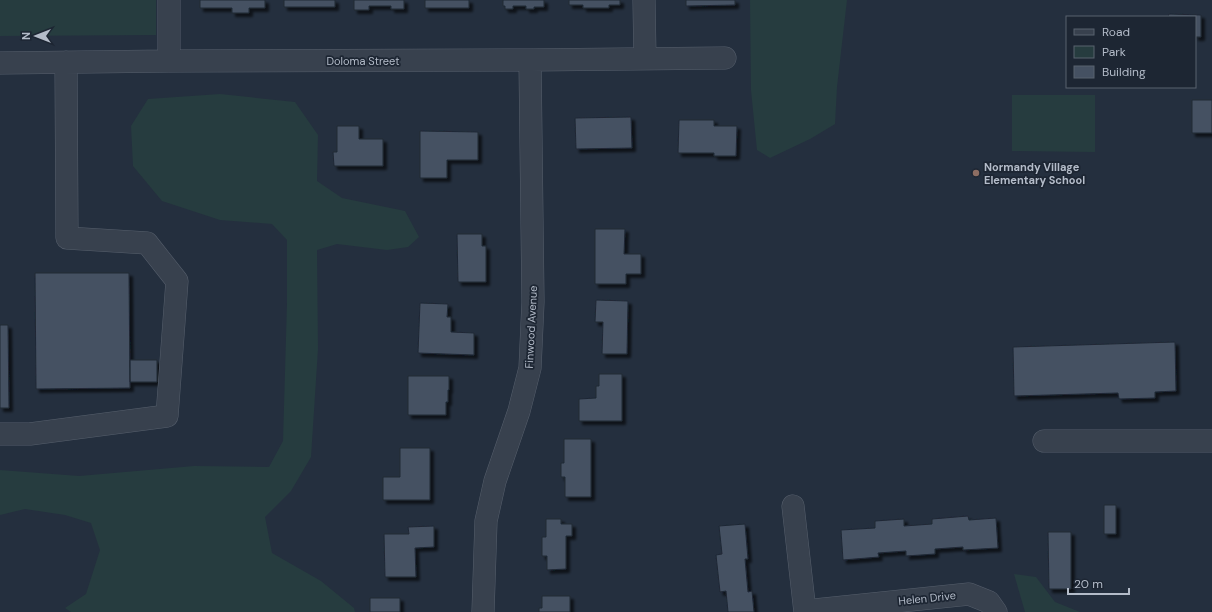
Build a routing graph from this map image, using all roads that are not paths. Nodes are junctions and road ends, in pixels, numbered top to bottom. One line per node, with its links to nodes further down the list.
1 (169, 0): 6 (street)
2 (644, 0): 4 (street)
3 (725, 58): 4 (street, Doloma Street)
4 (646, 59): 5 (street, Doloma Street)
5 (530, 60): 6 (street, Doloma Street); 14 (street, Finwood Avenue)
6 (169, 61): 7 (street, Doloma Street)
7 (66, 62): 8 (street, Doloma Street); 9 (street)
8 (0, 63)
9 (0, 434)
10 (1044, 441): 11 (street)
11 (1212, 442)
12 (794, 506): 13 (street)
13 (805, 611): 15 (street, Helen Drive)
14 (483, 612)
15 (996, 612)

